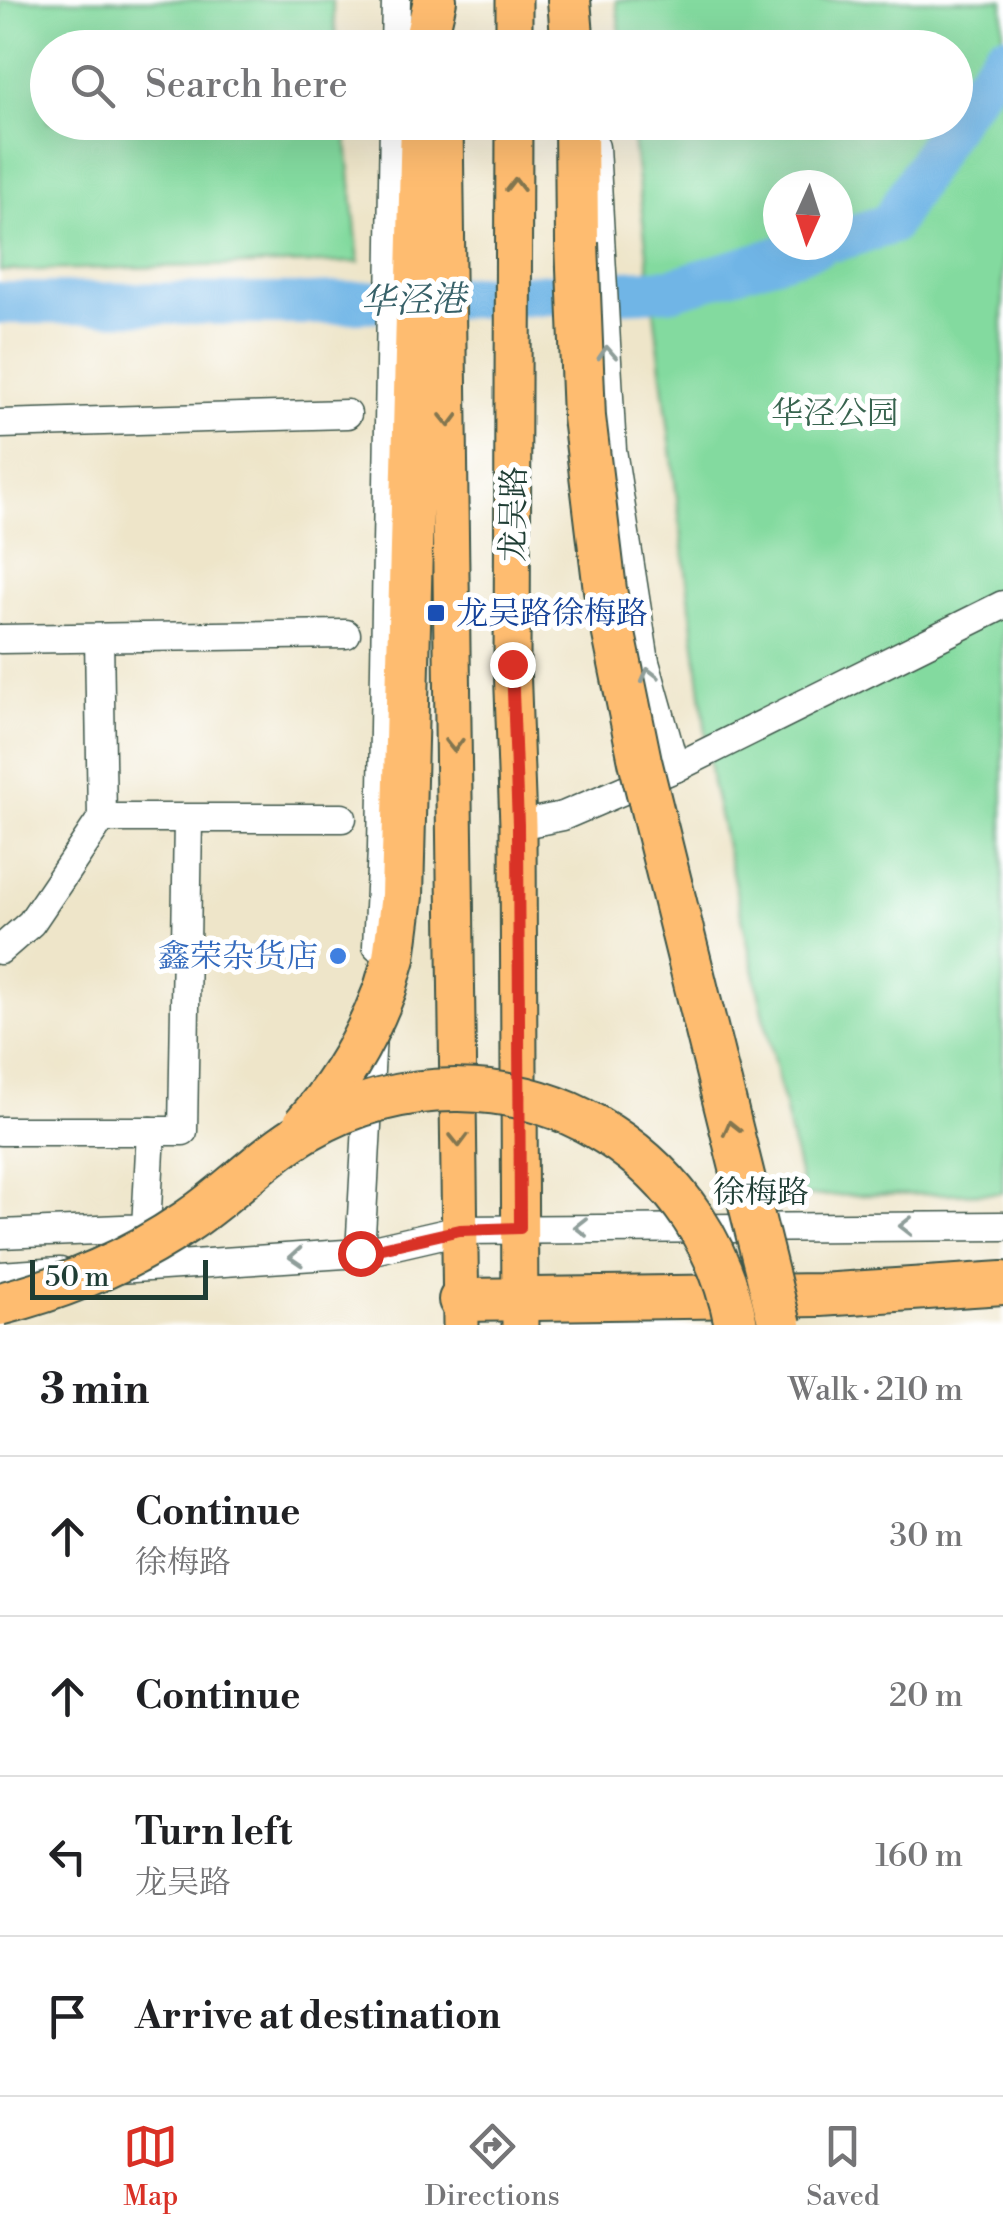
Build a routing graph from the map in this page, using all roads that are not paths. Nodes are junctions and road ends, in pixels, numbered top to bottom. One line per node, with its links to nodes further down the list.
1 (396, 0): 7 (street)
2 (435, 0): 8 (highway)
3 (443, 0): 9 (main road)
4 (514, 0): 10 (main road)
5 (569, 0): 11 (highway)
6 (584, 0): 12 (street)
7 (395, 30)
8 (428, 30)
9 (444, 30)
10 (514, 30)
11 (572, 30)
12 (586, 30)
13 (397, 140): 19 (street)
14 (422, 140): 19 (highway)
15 (442, 140): 19 (main road, 龙吴路)
16 (514, 140): 30 (main road, 龙吴路, one-way to 16)
17 (576, 140): 46 (highway, one-way to 17, bridge)
18 (594, 140): 26 (street, one-way to 18)
19 (419, 256): 34 (highway, bridge); 37 (main road, 龙吴路, one-way to 37); 39 (street)
20 (347, 414): 21 (street)
21 (0, 424)
22 (1003, 605): 26 (street)
23 (346, 634): 24 (street)
24 (100, 638): 25 (street); 27 (street)
25 (0, 640)
26 (676, 768): 30 (street)
27 (102, 818): 29 (street); 31 (street)
28 (342, 818): 29 (street)
29 (188, 820): 33 (street)
30 (518, 825): 36 (main road, 龙吴路)
31 (0, 950)
32 (0, 1131): 33 (street)
33 (151, 1131): 38 (street)
34 (279, 1149): 42 (highway, bridge); 45 (highway, bridge)
35 (1003, 1226): 36 (street, 徐梅路, one-way to 36)
36 (520, 1228): 37 (street, 徐梅路); 44 (main road, 龙吴路)
37 (460, 1230): 39 (street); 43 (main road, 龙吴路)
38 (0, 1234)
39 (360, 1253): 40 (street, one-way to 40)
40 (0, 1276)
41 (1003, 1283): 44 (highway)
42 (0, 1304)
43 (461, 1312): 44 (highway)
44 (520, 1312)
45 (736, 1325)
46 (780, 1325)

